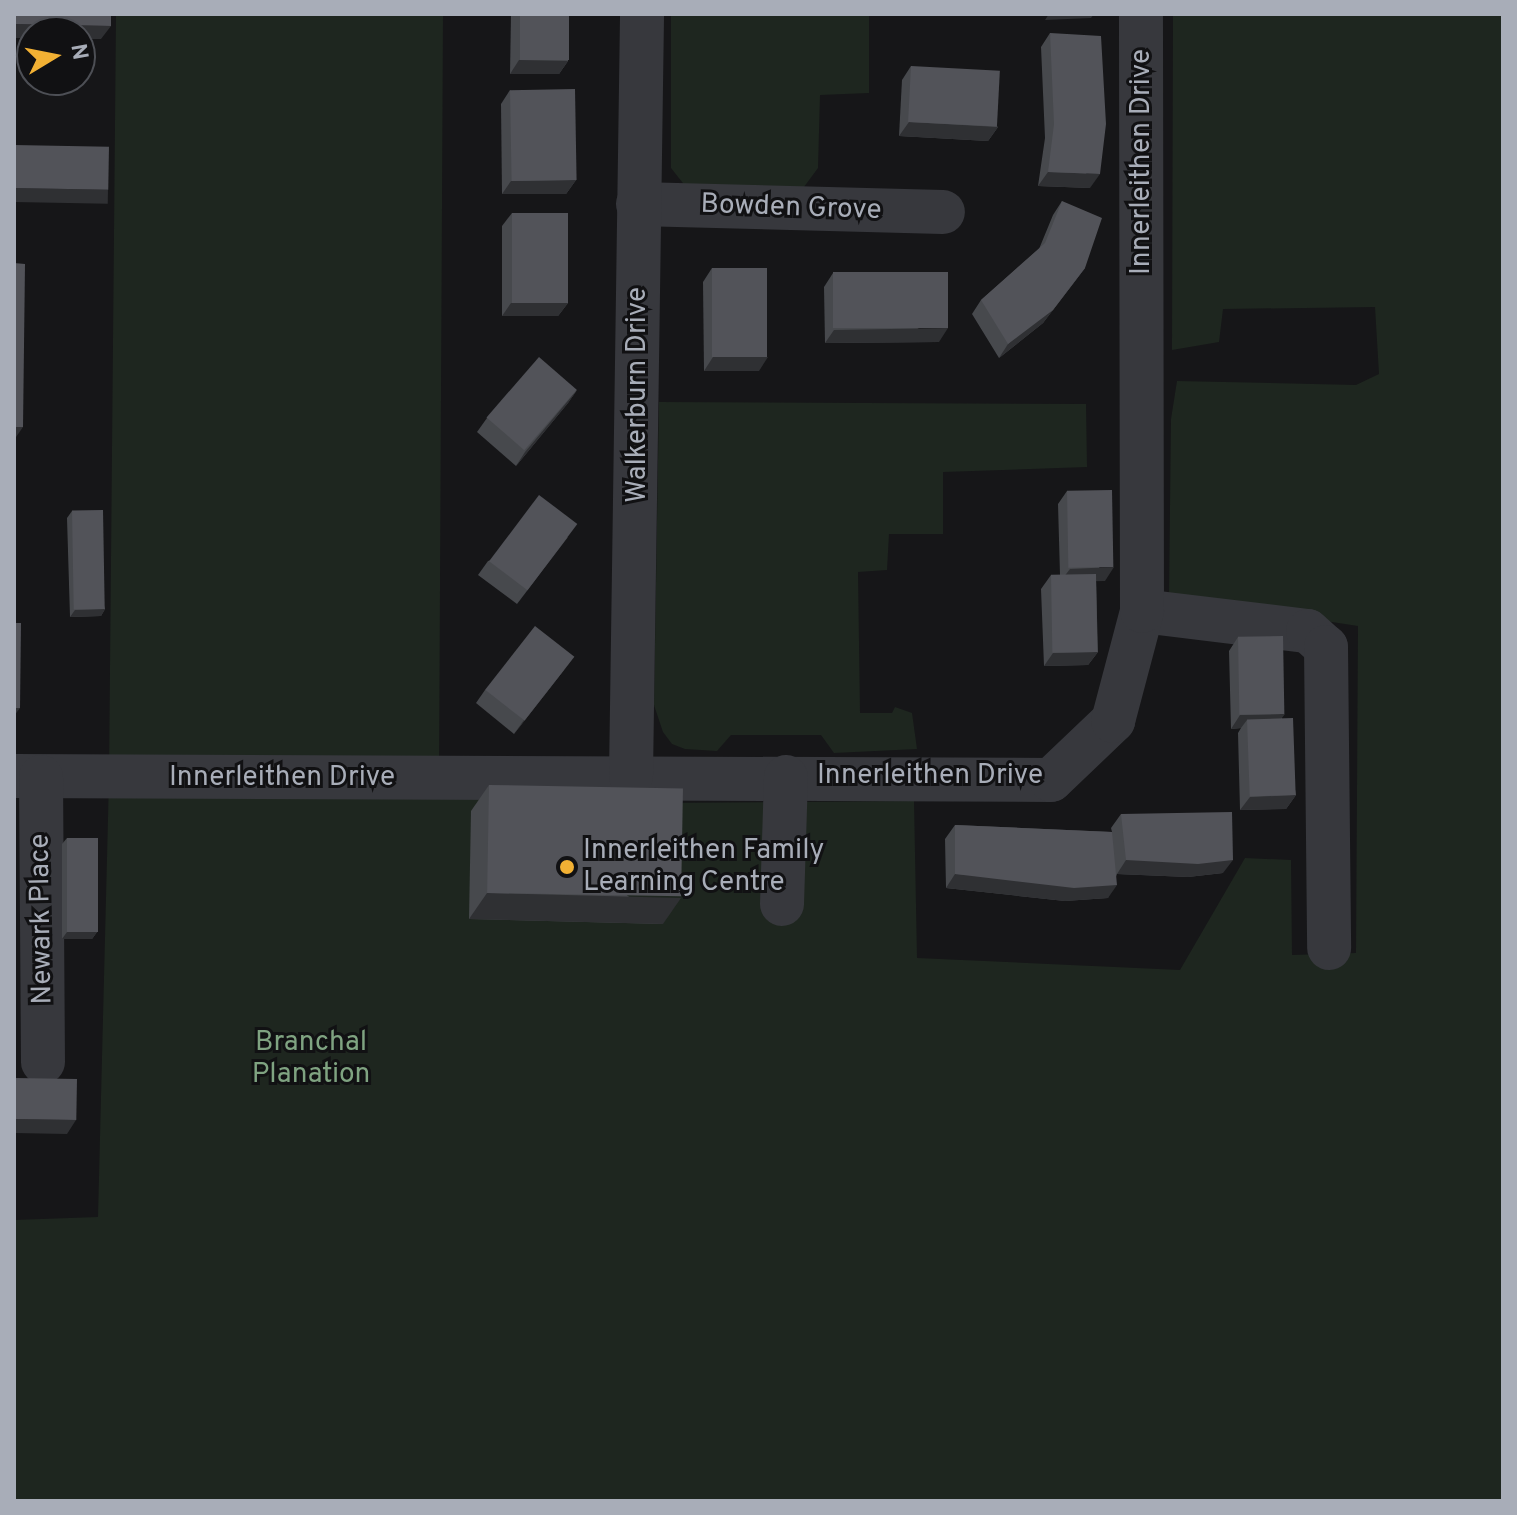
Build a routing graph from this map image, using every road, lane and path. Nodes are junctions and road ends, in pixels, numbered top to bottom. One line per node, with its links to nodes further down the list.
1 (642, 14): 3 (street, Walkerburn Drive)
2 (1141, 14): 5 (street, Innerleithen Drive)
3 (638, 204): 4 (street, Bowden Grove); 7 (street, Walkerburn Drive)
4 (943, 212)
5 (1142, 611): 8 (street, Innerleithen Drive); 10 (street)
6 (27, 776): 7 (street, Innerleithen Drive); 11 (street, Newark Place)
7 (631, 776): 8 (street, Innerleithen Drive)
8 (786, 777): 9 (street)
9 (782, 904)
10 (1329, 948)
11 (43, 1062)

